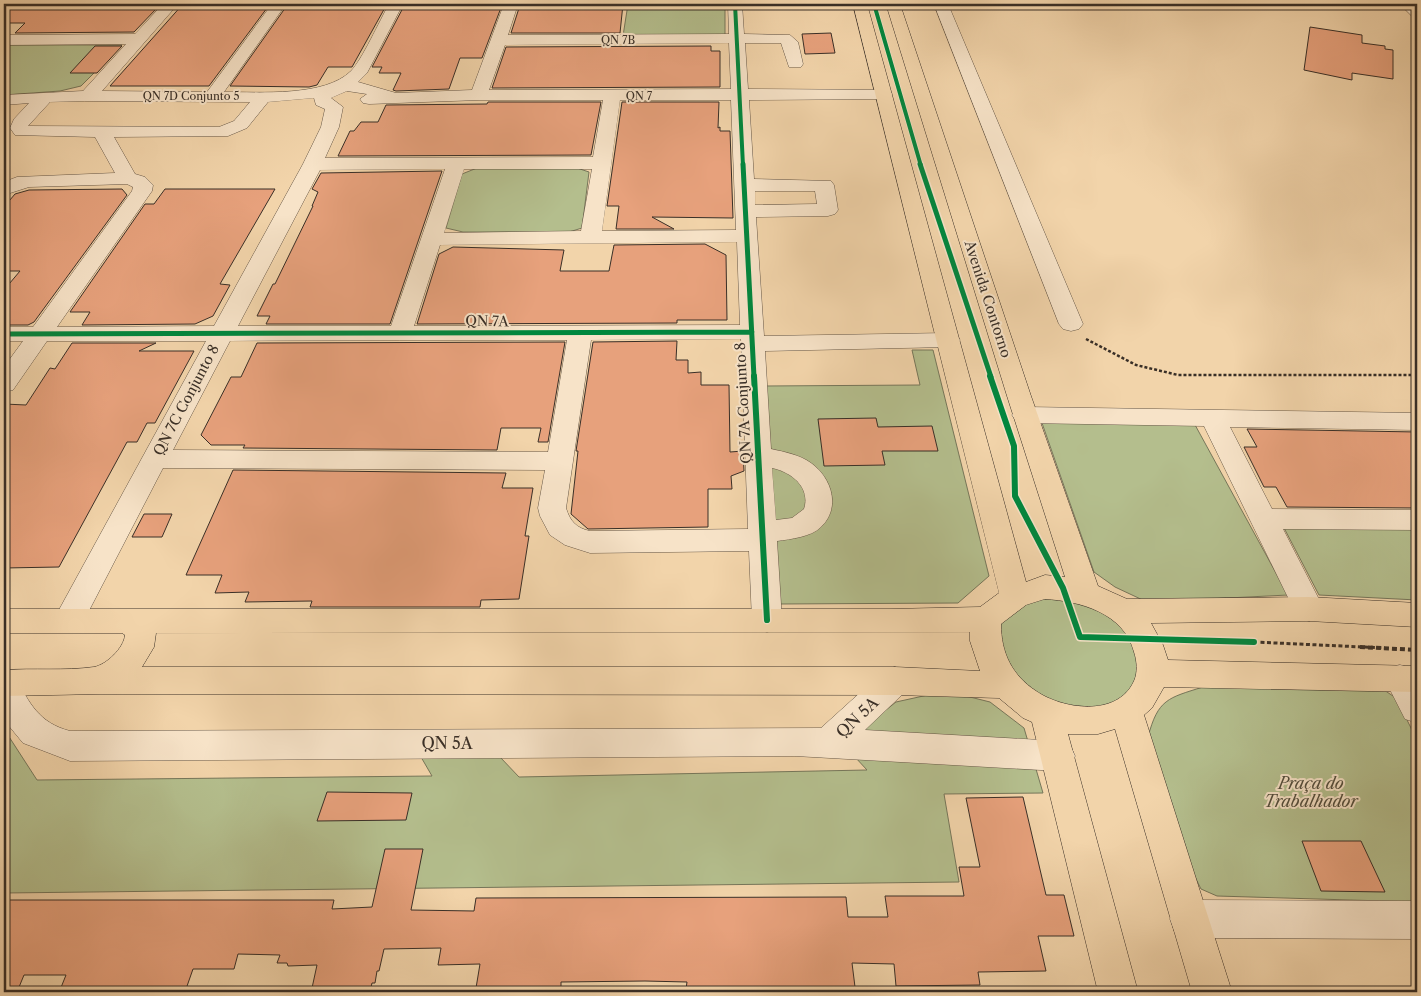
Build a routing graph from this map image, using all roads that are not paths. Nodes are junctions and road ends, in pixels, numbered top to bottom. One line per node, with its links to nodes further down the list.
1 (171, 4): 11 (street)
2 (279, 4): 20 (street)
3 (396, 4): 24 (street, QN 7C Conjunto 8)
4 (511, 4): 14 (street)
5 (735, 4): 12 (street, QN 7A Conjunto 8)
6 (941, 4): 41 (street)
7 (1407, 4): 10 (street)
8 (862, 13): 9 (main road); 16 (main road)
9 (896, 13): 32 (main road, Avenida Contorno)
10 (1417, 13)
11 (138, 39): 13 (street); 17 (street)
12 (737, 39): 14 (street, QN 7B); 15 (street, QN 7B); 19 (street, QN 7A Conjunto 8)
13 (4, 40)
14 (498, 40): 18 (street)
15 (795, 64)
16 (883, 94): 19 (street, QN 7); 33 (main road)
17 (89, 95): 20 (street, QN 7D Conjunto 5); 22 (street, QN 7D Conjunto 5)
18 (479, 95): 21 (street, QN 7); 24 (street, QN 7)
19 (740, 95): 21 (street, QN 7); 35 (street, QN 7A Conjunto 8)
20 (213, 96): 23 (street, QN 7D Conjunto 5)
21 (612, 96): 29 (street)
22 (45, 97): 25 (street, QN 7D Conjunto 5); 27 (street)
23 (262, 97): 24 (street, QN 7D Conjunto 5); 26 (street)
24 (348, 99): 30 (street, QN 7C Conjunto 8)
25 (4, 100)
26 (250, 114): 27 (street); 28 (street)
27 (27, 116): 28 (street)
28 (106, 132): 34 (street)
29 (601, 163): 31 (street); 39 (street)
30 (313, 164): 31 (street); 45 (street, QN 7C Conjunto 8)
31 (456, 164): 40 (street)
32 (948, 174): 33 (main road); 50 (main road, Avenida Contorno)
33 (904, 177): 48 (main road)
34 (128, 178): 36 (street); 44 (street)
35 (744, 185): 37 (street, QN 7A Conjunto 8); 37 (street)
36 (4, 189)
37 (746, 211): 38 (street, QN 7A Conjunto 8)
38 (746, 236): 39 (street); 47 (street, QN 7A Conjunto 8)
39 (591, 237): 40 (street)
40 (432, 239): 42 (street)
41 (1071, 324)
42 (400, 333): 45 (street, QN 7A); 46 (street, QN 7A)
43 (4, 334): 44 (street, QN 7A)
44 (40, 334): 45 (street, QN 7A); 49 (street)
45 (221, 334): 54 (street, QN 7C Conjunto 8)
46 (580, 334): 47 (street, QN 7A); 55 (street)
47 (752, 338): 48 (street, QN 7A); 53 (street, QN 7A Conjunto 8)
48 (948, 340): 60 (main road)
49 (4, 384)
50 (1026, 415): 51 (street); 59 (main road, Avenida Contorno)
51 (1213, 419): 52 (street); 56 (street)
52 (1417, 421)
53 (758, 456): 58 (street, QN 7A Conjunto 8); 58 (street)
54 (154, 459): 55 (street); 64 (street, QN 7C Conjunto 8)
55 (559, 461): 58 (street)
56 (1264, 519): 57 (street); 61 (street)
57 (1417, 520)
58 (763, 537): 68 (street, QN 7A Conjunto 8)
59 (1085, 592): 60 (main road); 62 (main road)
60 (1015, 597): 65 (main road)
61 (1309, 609): 62 (main road); 63 (main road)
62 (1121, 611): 69 (main road)
63 (1417, 615)
64 (69, 619): 66 (main road); 67 (main road)
65 (986, 619): 68 (main road); 74 (main road)
66 (4, 620)
67 (128, 620): 68 (main road); 71 (main road)
68 (767, 620)
69 (1153, 673): 70 (main road); 76 (main road)
70 (1409, 678): 75 (street)
71 (100, 680): 72 (main road); 73 (main road)
72 (895, 681): 74 (main road); 78 (street, QN 5A)
73 (4, 684): 78 (street, QN 5A)
74 (1003, 685): 77 (main road)
75 (1417, 709)
76 (1126, 710): 77 (main road); 80 (main road)
77 (1046, 713): 79 (main road)
78 (828, 743): 79 (street)
79 (1058, 756): 82 (main road)
80 (1189, 919): 81 (street); 83 (main road)
81 (1417, 920)
82 (1118, 992)
83 (1212, 992)

